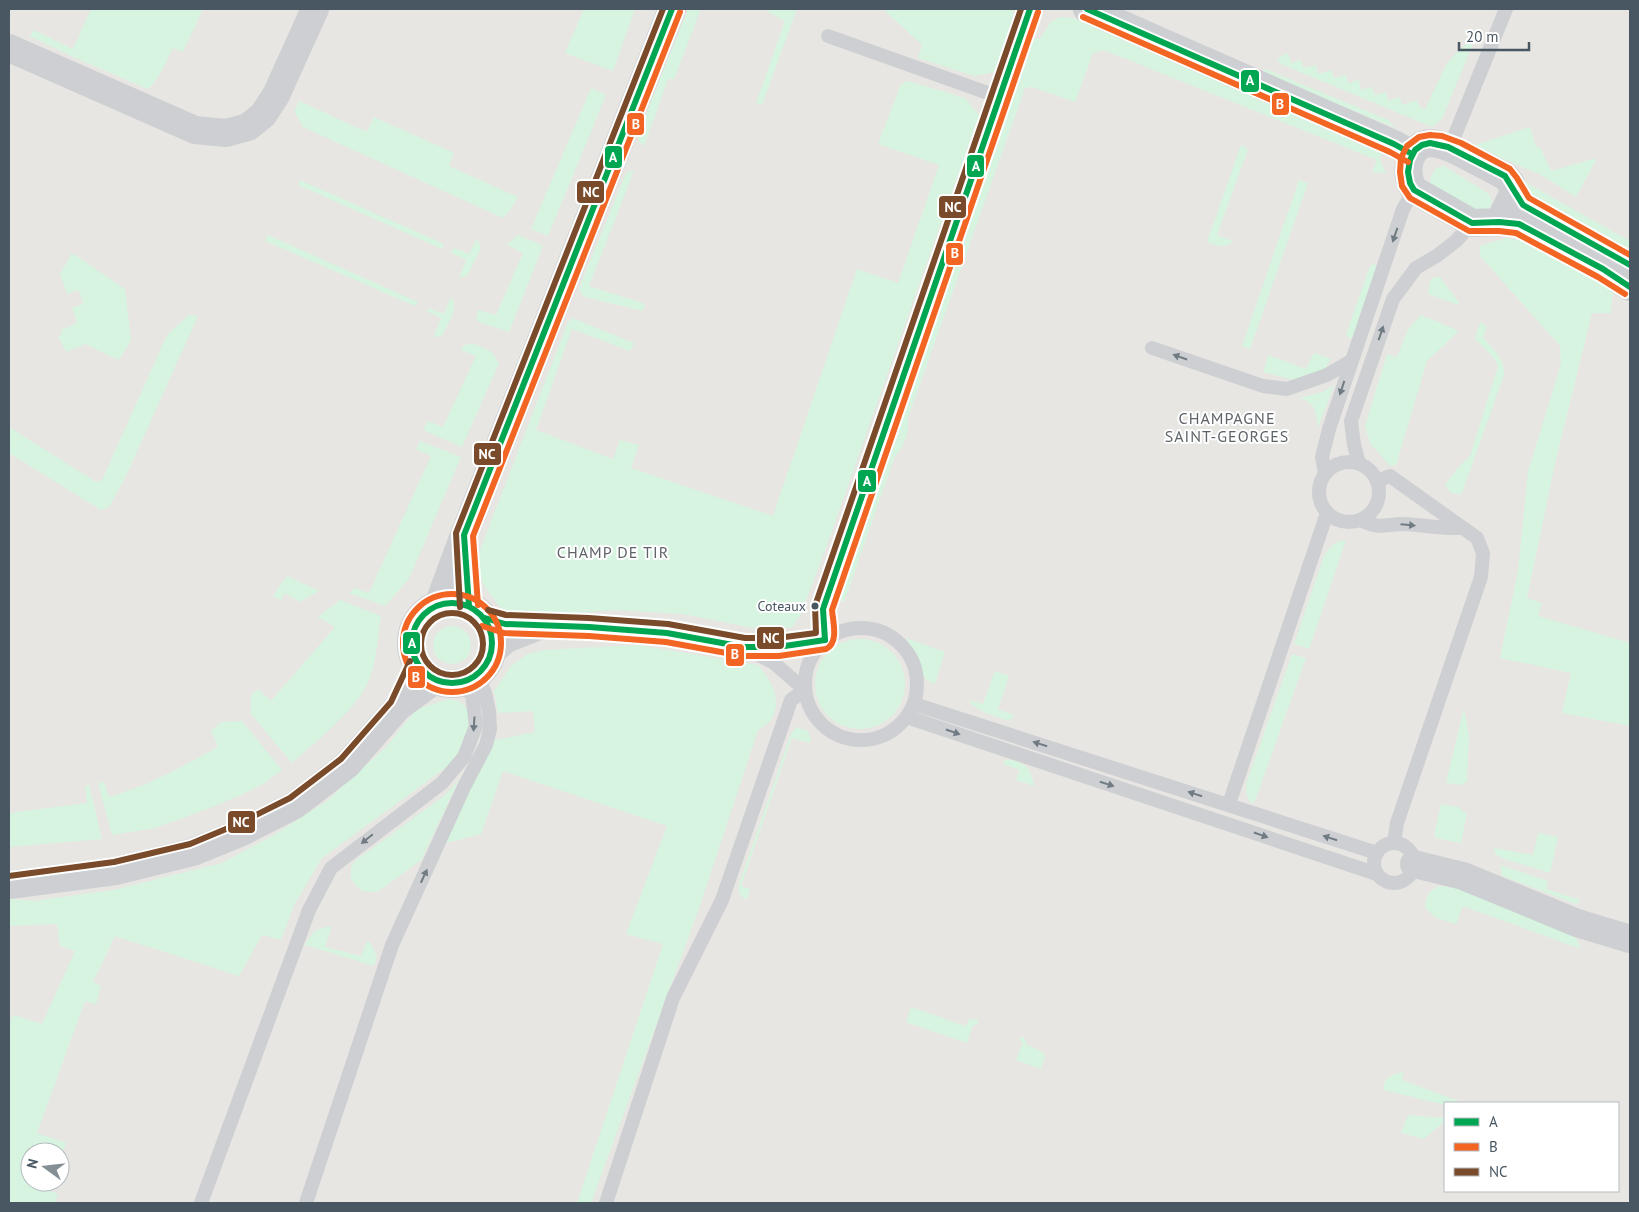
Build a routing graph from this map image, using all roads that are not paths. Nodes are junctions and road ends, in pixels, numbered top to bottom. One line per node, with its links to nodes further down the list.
1 (315, 9): 7 (street)
2 (672, 9): 25 (street)
3 (1030, 9): 8 (lane)
4 (1087, 9): 10 (street)
5 (1506, 9): 9 (lane)
6 (828, 36): 8 (lane)
7 (9, 48)
8 (999, 97): 29 (lane)
9 (1450, 147): 10 (street); 12 (street)
10 (1412, 154): 11 (street)
11 (1414, 190): 14 (street); 18 (lane, one-way to 18)
12 (1514, 192): 13 (street); 15 (street)
13 (1499, 222): 14 (street); 16 (street)
14 (1472, 223): 19 (lane, one-way to 14)
15 (1630, 265)
16 (1630, 287)
17 (1152, 348): 18 (lane, one-way to 17)
18 (1351, 361): 20 (lane, one-way to 20)
19 (1359, 463): 20 (lane); 21 (lane)
20 (1325, 473): 22 (lane)
21 (1377, 481): 23 (lane); 24 (lane)
22 (1327, 513): 23 (lane); 35 (lane)
23 (1361, 520): 24 (lane, one-way to 24)
24 (1463, 528): 36 (lane)
25 (464, 535): 26 (street); 27 (street)
26 (438, 605): 27 (street); 31 (street)
27 (477, 612): 28 (lane); 31 (street)
28 (556, 626): 30 (lane); 31 (lane)
29 (825, 640): 30 (lane); 32 (lane); 33 (lane)
30 (744, 647): 32 (lane)
31 (455, 674): 40 (street); 42 (lane, one-way to 42); 43 (lane, one-way to 31)
32 (805, 690): 34 (lane); 44 (lane)
33 (914, 704): 34 (lane); 35 (lane, one-way to 33)
34 (907, 717): 39 (lane, one-way to 39)
35 (1229, 804): 37 (lane, one-way to 35)
36 (1394, 843): 37 (lane); 38 (lane)
37 (1377, 853): 39 (lane)
38 (1414, 864): 39 (lane); 41 (street)
39 (1377, 874)
40 (9, 885)
41 (1630, 939)
42 (201, 1203)
43 (306, 1203)
44 (606, 1203)

